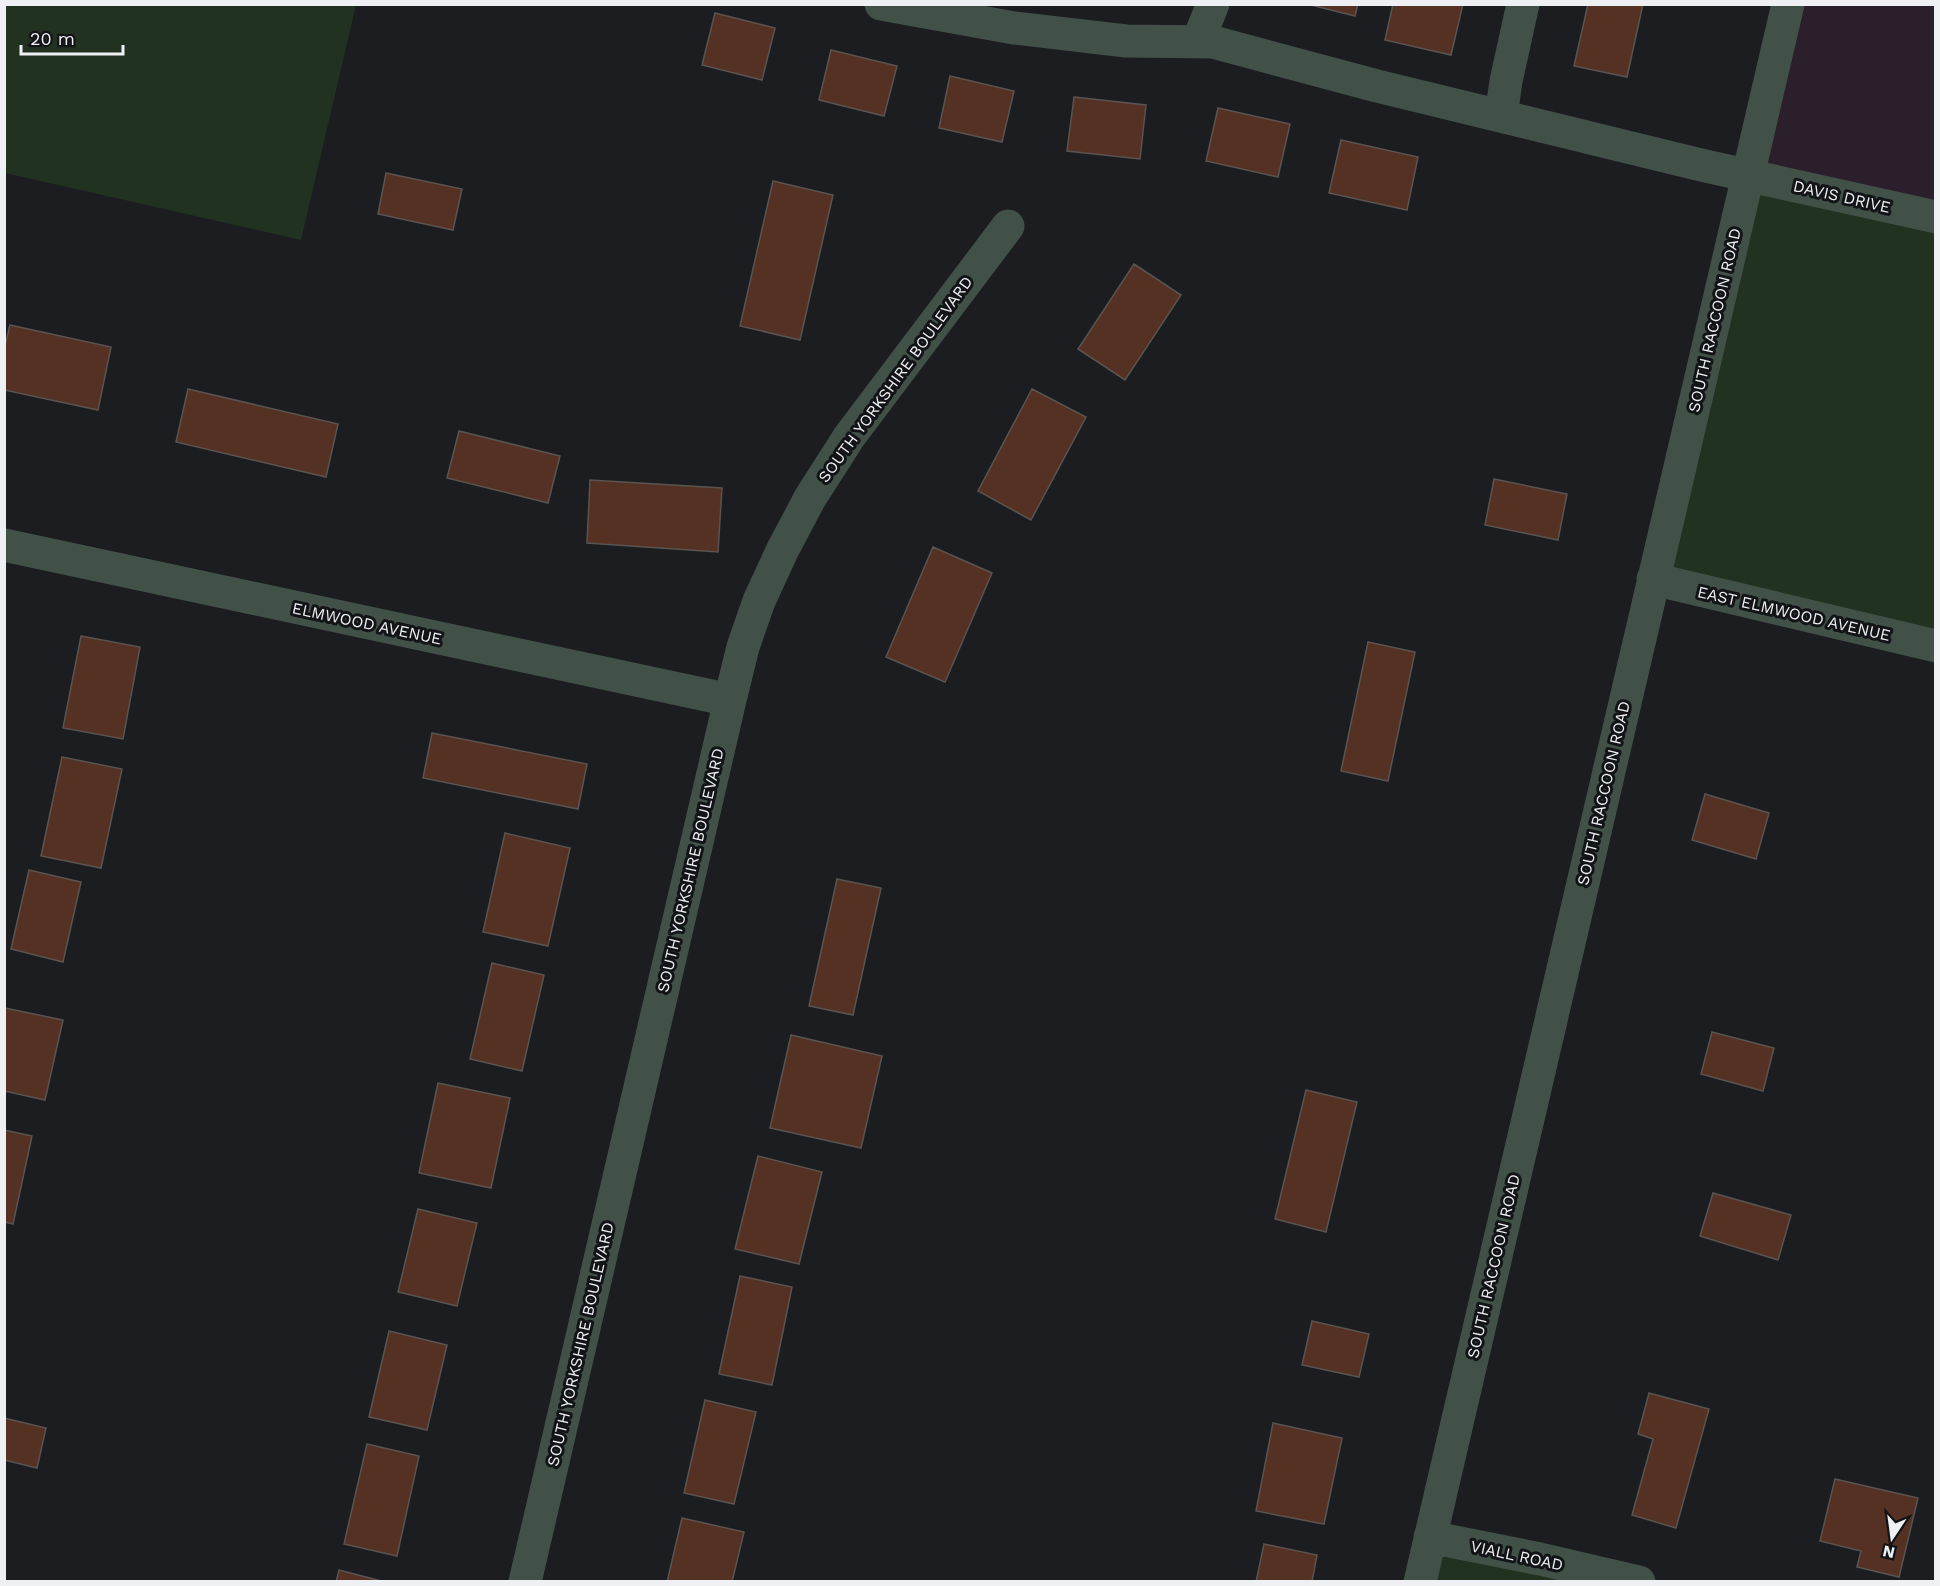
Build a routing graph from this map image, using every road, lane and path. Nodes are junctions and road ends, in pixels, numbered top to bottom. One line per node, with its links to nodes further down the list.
1 (881, 4): 5 (street, DAVIS DRIVE)
2 (1213, 4): 5 (street)
3 (1523, 4): 6 (street)
4 (1788, 4): 7 (street, SOUTH RACCOON ROAD)
5 (1198, 41): 6 (street, DAVIS DRIVE)
6 (1501, 116): 7 (street, DAVIS DRIVE)
7 (1748, 174): 8 (street, DAVIS DRIVE); 11 (street, SOUTH RACCOON ROAD)
8 (1935, 217)
9 (1008, 226): 13 (street, SOUTH YORKSHIRE BOULEVARD)
10 (4, 545): 13 (street, ELMWOOD AVENUE)
11 (1653, 579): 12 (street, EAST ELMWOOD AVENUE); 14 (street, SOUTH RACCOON ROAD)
12 (1935, 646)
13 (730, 700): 15 (street, SOUTH YORKSHIRE BOULEVARD)
14 (1430, 1537): 16 (street, SOUTH RACCOON ROAD); 17 (street, VIALL ROAD)
15 (525, 1581)
16 (1420, 1581)
17 (1639, 1581)

